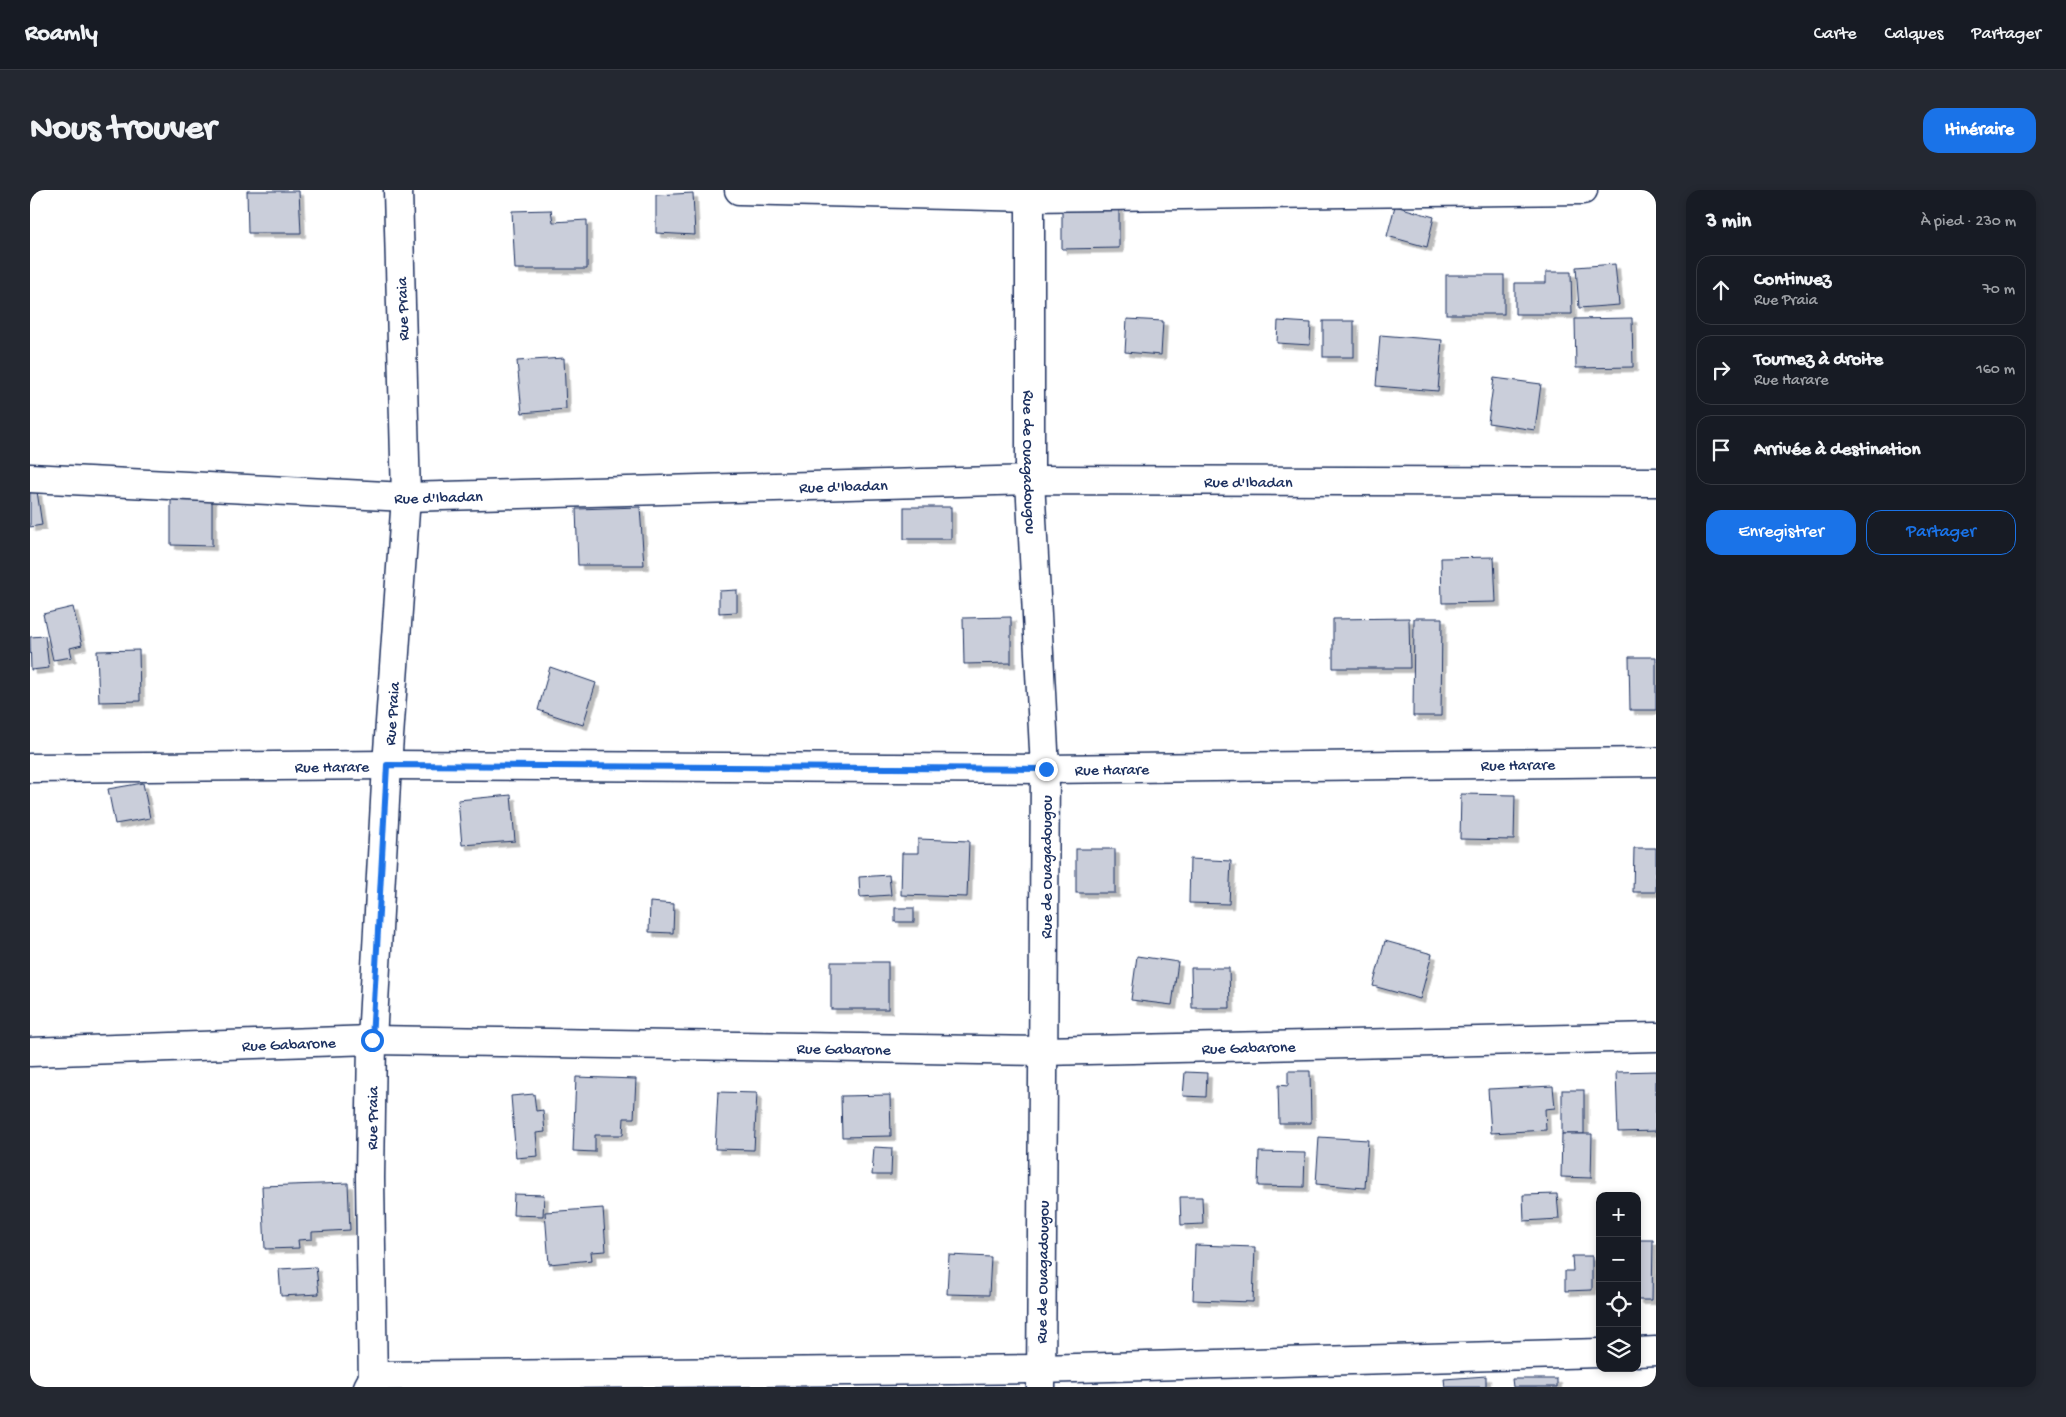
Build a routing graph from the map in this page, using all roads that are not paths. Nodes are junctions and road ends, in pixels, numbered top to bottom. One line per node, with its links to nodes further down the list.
1 (398, 190): 8 (street, Rue Praia)
2 (740, 190): 4 (street)
3 (1583, 190): 4 (street)
4 (1030, 197): 6 (street, Rue de Ouagadougou)
5 (30, 478): 8 (street, Rue d'Ibadan)
6 (1030, 480): 7 (street, Rue d'Ibadan); 8 (street, Rue d'Ibadan); 12 (street, Rue de Ouagadougou)
7 (1656, 482)
8 (406, 497): 10 (street, Rue Praia)
9 (1656, 762): 12 (street, Rue Harare)
10 (387, 765): 11 (street, Rue Harare); 12 (street, Rue Harare); 14 (street, Rue Praia)
11 (30, 768)
12 (1046, 769): 15 (street, Rue de Ouagadougou)
13 (1656, 1037): 15 (street, Rue Gabarone)
14 (372, 1040): 15 (street, Rue Gabarone); 16 (street, Rue Gabarone); 21 (street, Rue Praia)
15 (1044, 1051): 20 (street, Rue de Ouagadougou)
16 (30, 1052)
17 (1656, 1351): 18 (street)
18 (1641, 1352)
19 (1596, 1353): 20 (street)
20 (1040, 1378): 21 (street)
21 (372, 1383)

